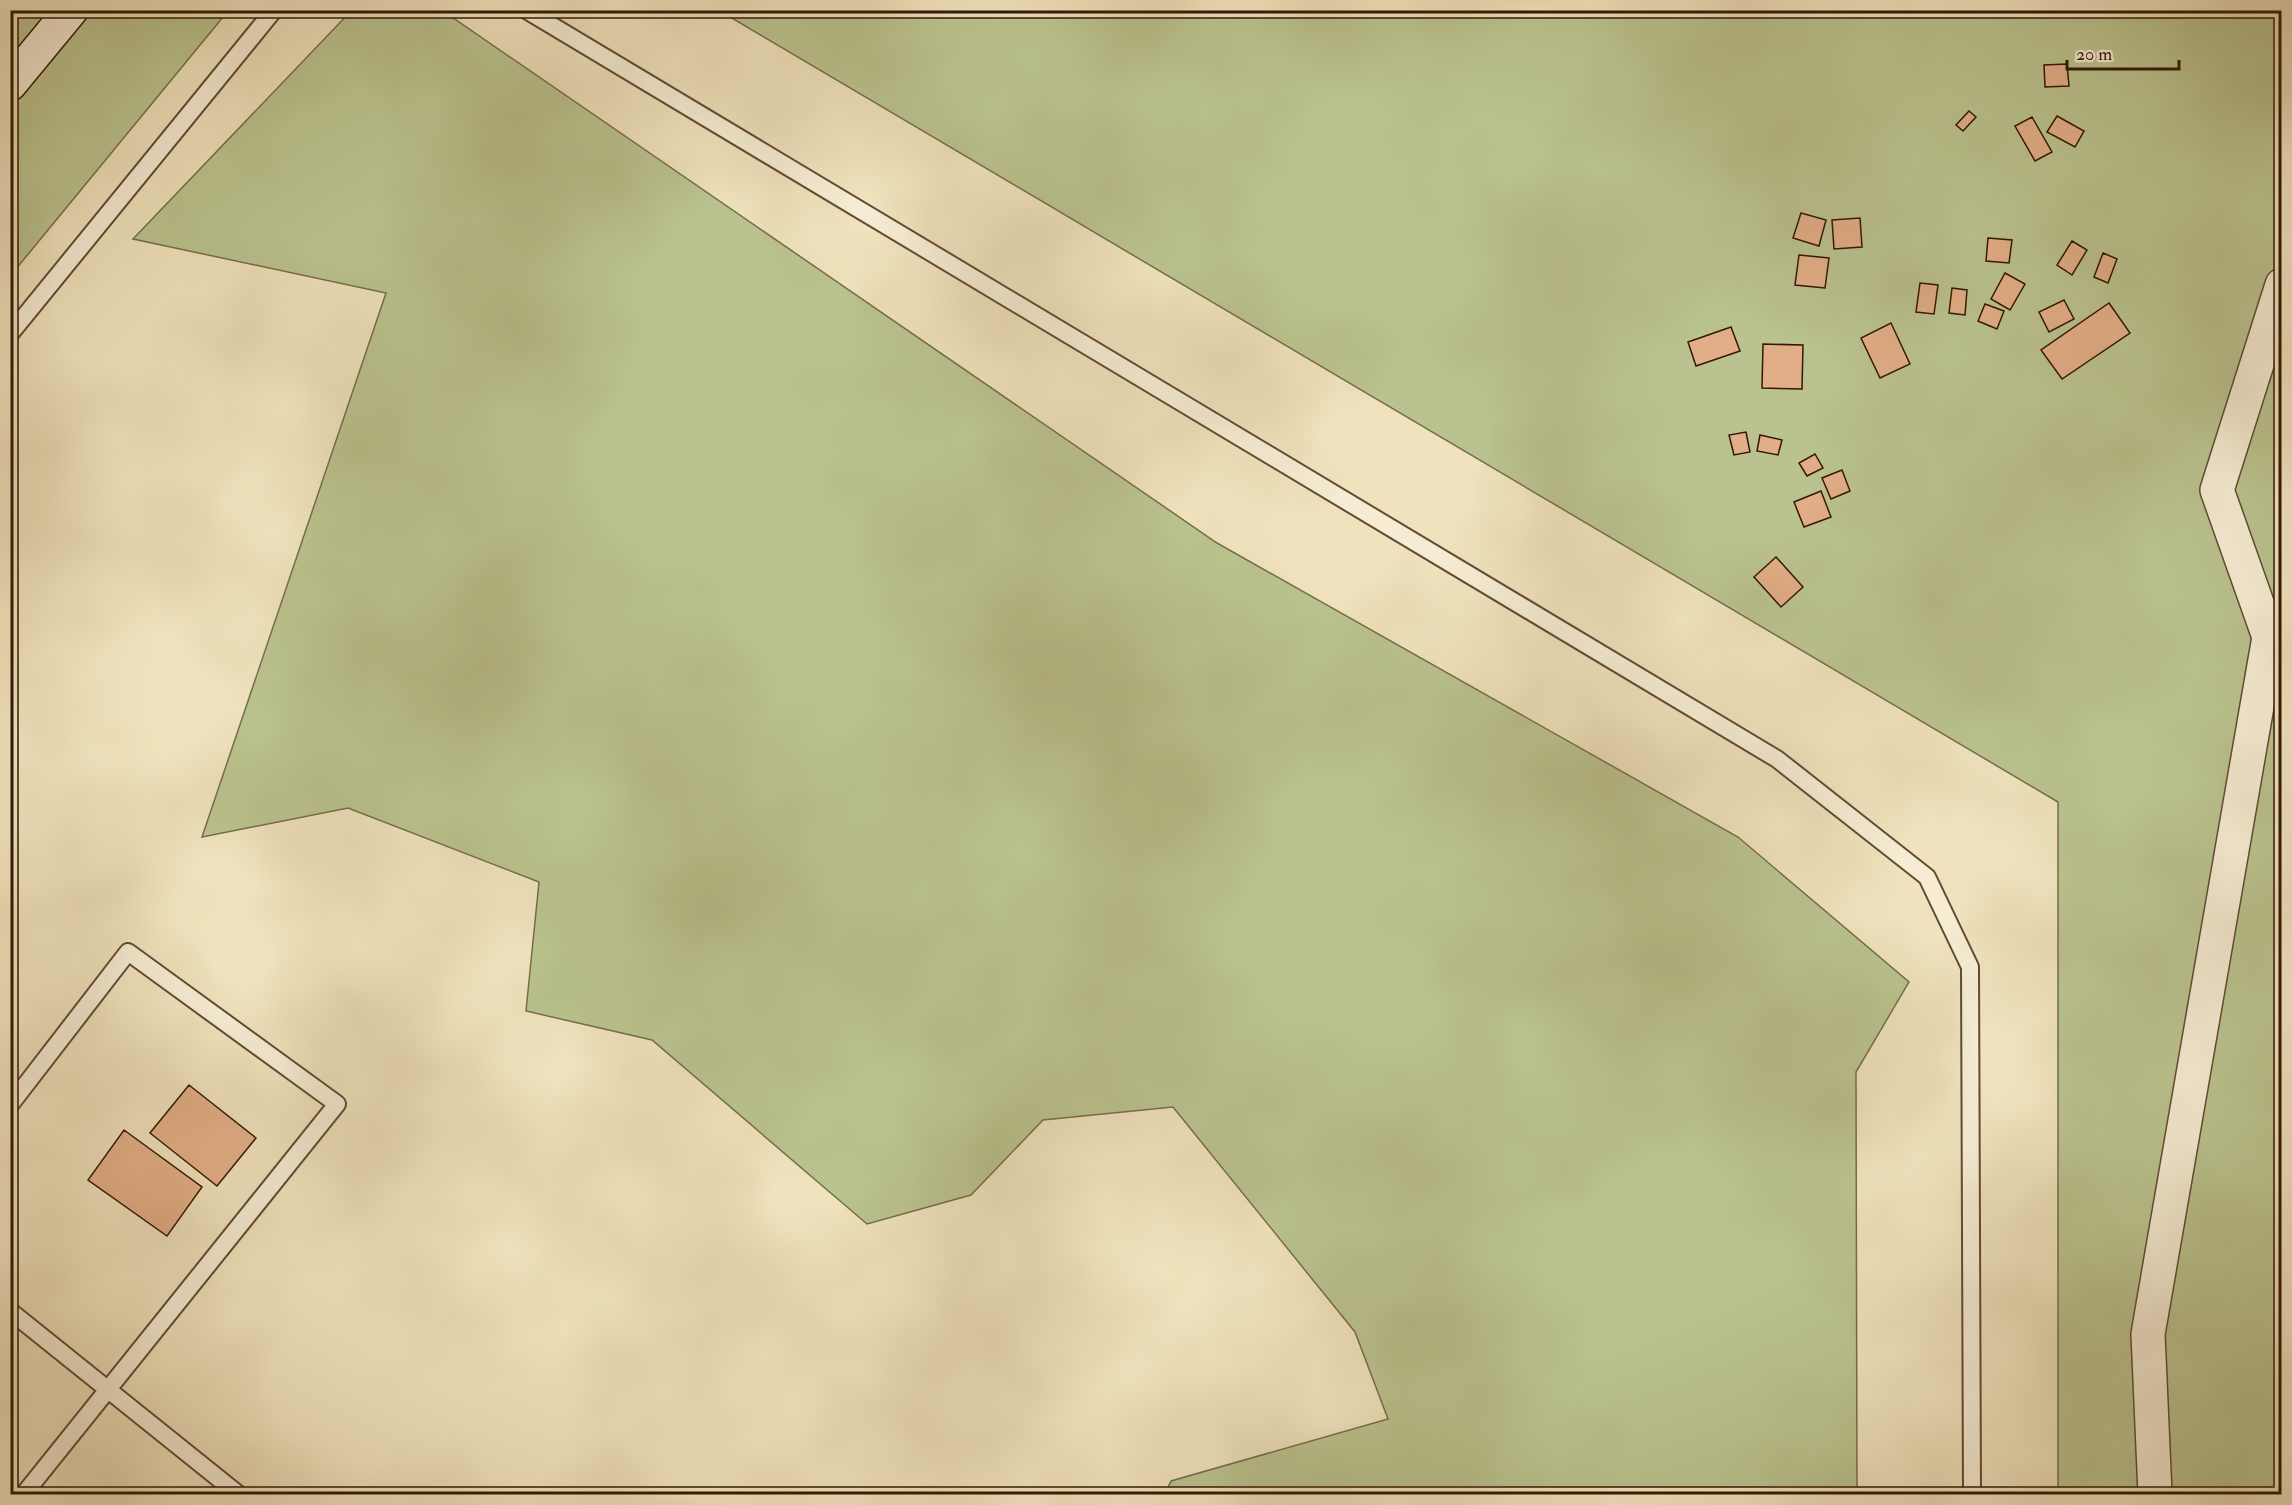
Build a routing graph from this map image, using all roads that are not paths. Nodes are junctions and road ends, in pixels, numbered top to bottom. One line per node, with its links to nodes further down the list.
1 (71, 10): 4 (street)
2 (274, 10): 6 (lane)
3 (526, 10): 12 (lane)
4 (10, 84)
5 (2282, 285): 13 (street)
6 (10, 334)
7 (10, 1105): 9 (lane)
8 (10, 1311): 9 (lane)
9 (106, 1390): 10 (lane); 11 (lane)
10 (24, 1494)
11 (238, 1494)
12 (1972, 1494)
13 (2155, 1494)

